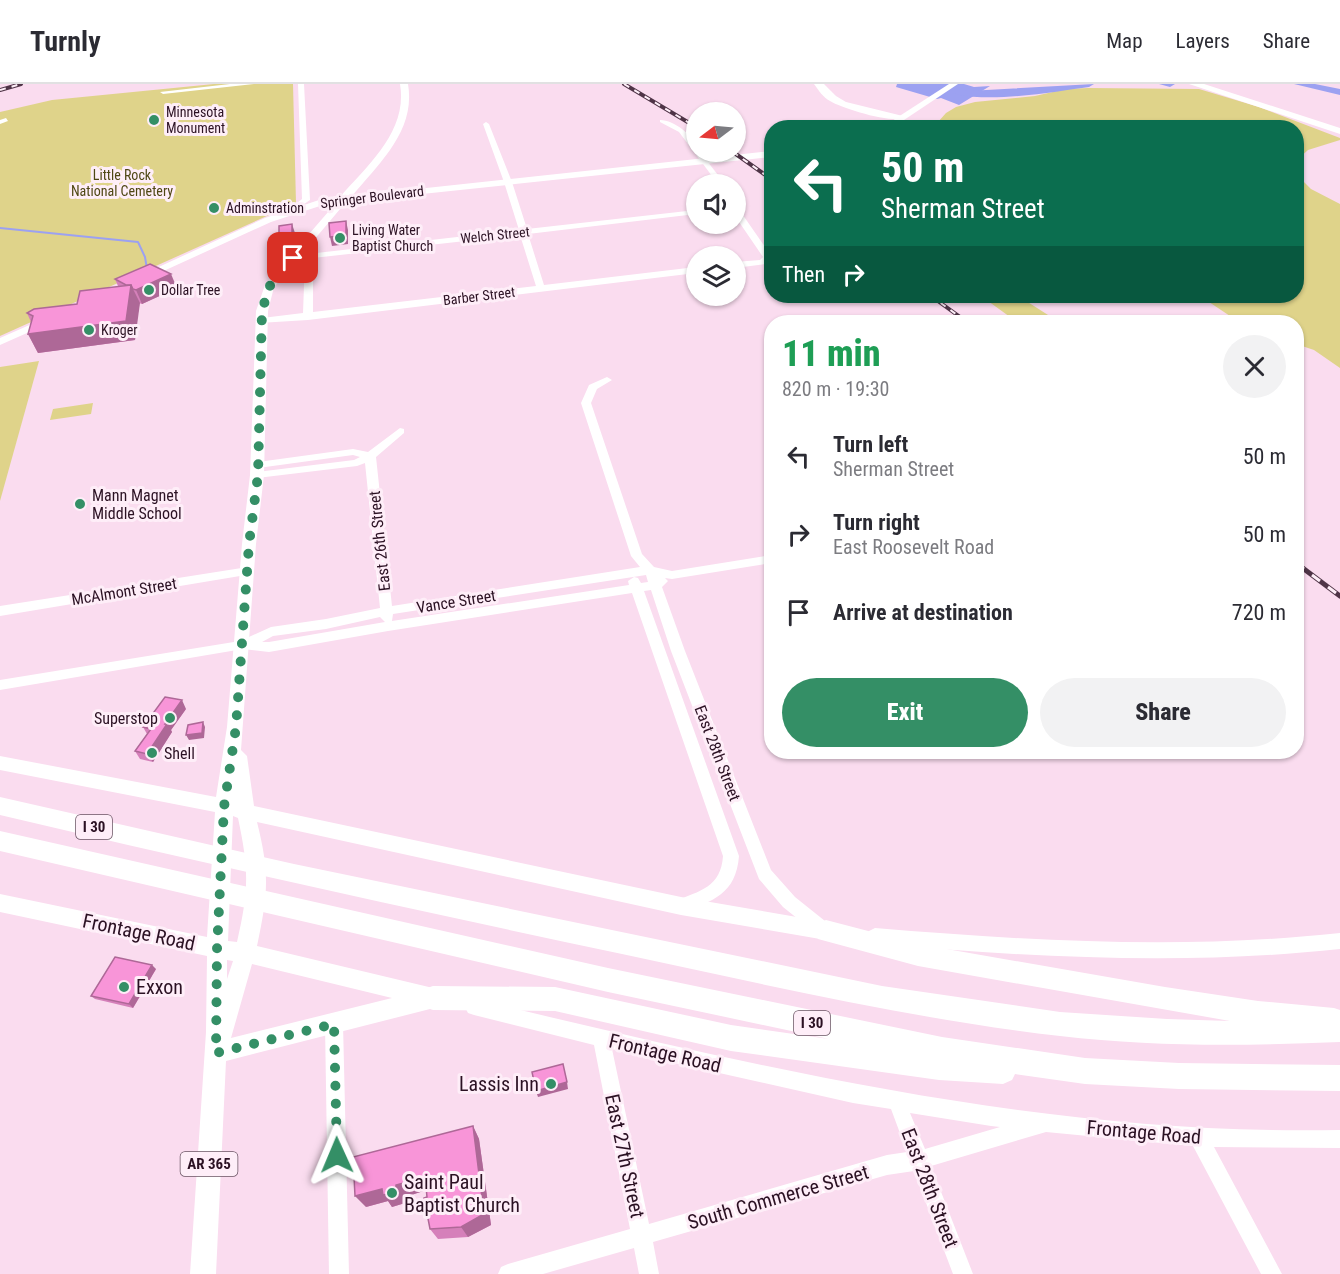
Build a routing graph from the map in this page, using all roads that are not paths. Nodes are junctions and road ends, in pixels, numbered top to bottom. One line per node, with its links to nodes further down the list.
1 (251, 84): 9 (street)
2 (301, 84): 28 (street)
3 (404, 84): 27 (main road)
4 (819, 84): 10 (highway)
5 (828, 84): 10 (highway)
6 (954, 84): 11 (main road)
7 (1194, 84): 19 (highway)
8 (1215, 84): 17 (highway)
9 (164, 92)
10 (832, 96): 12 (highway)
11 (916, 107): 12 (highway); 13 (main road)
12 (877, 110): 13 (highway); 14 (highway)
13 (902, 117): 15 (main road)
14 (882, 120)
15 (897, 120)
16 (662, 121): 20 (street)
17 (1340, 121)
18 (486, 124): 26 (street)
19 (1340, 131)
20 (686, 136)
21 (764, 155): 22 (main road, Springer Boulevard)
22 (746, 157)
23 (695, 162): 26 (main road, Springer Boulevard)
24 (705, 162): 25 (street)
25 (714, 174)
26 (508, 182): 27 (main road, Springer Boulevard); 31 (street)
27 (343, 199): 28 (main road, Springer Boulevard); 34 (main road, AR 365)
28 (294, 210): 38 (main road, Springer Boulevard)
29 (686, 213): 31 (street, Welch Street)
30 (746, 226): 32 (street)
31 (524, 232): 33 (street, Welch Street); 39 (street)
32 (764, 251)
33 (309, 256): 34 (street, Welch Street); 41 (street)
34 (293, 258): 42 (main road, AR 365)
35 (764, 260): 36 (street)
36 (746, 263)
37 (686, 271): 39 (street, Barber Street)
38 (127, 284)
39 (541, 289): 41 (street, Barber Street)
40 (61, 314): 43 (main road)
41 (308, 317): 42 (street, Barber Street)
42 (262, 321): 47 (main road, AR 365)
43 (0, 342)
44 (607, 380): 48 (street, East 28th Street)
45 (400, 431): 46 (street)
46 (370, 456): 47 (street); 57 (street, East 26th Street)
47 (258, 470): 51 (main road, AR 365)
48 (637, 556): 50 (street, East 28th Street); 52 (street)
49 (764, 560): 53 (street, Vance Street)
50 (651, 570): 52 (street, Vance Street); 53 (street, Vance Street); 54 (street, East 28th Street)
51 (248, 571): 56 (street, McAlmont Street); 59 (main road, AR 365)
52 (631, 573): 55 (street, East 28th Street); 57 (street, Vance Street)
53 (672, 575): 54 (street, Vance Street)
54 (657, 585): 55 (street, Vance Street); 69 (street, East 28th Street)
55 (637, 588): 58 (street, Vance Street); 68 (street, East 28th Street)
56 (0, 611)
57 (386, 611): 58 (street, East 26th Street); 59 (street, Vance Street)
58 (388, 626): 59 (street, Vance Street)
59 (242, 645): 60 (street, Vance Street); 61 (main road, AR 365)
60 (0, 685)
61 (236, 727): 64 (main road, AR 365); 65 (main road, AR 365)
62 (0, 763): 64 (main road)
63 (0, 806): 76 (highway, I 30)
64 (224, 807): 65 (main road); 71 (main road, AR 365)
65 (246, 812): 68 (main road); 72 (main road, AR 365)
66 (0, 841): 79 (highway, I 30)
67 (0, 903): 71 (main road, Frontage Road)
68 (681, 906): 69 (main road)
69 (826, 931): 70 (street); 74 (highway)
70 (1340, 941)
71 (217, 949): 72 (main road, Frontage Road); 78 (main road, AR 365)
72 (245, 953): 73 (main road, Frontage Road); 78 (main road, AR 365)
73 (433, 998): 75 (main road); 77 (street, Frontage Road); 79 (highway)
74 (1340, 1020)
75 (334, 1024): 78 (main road); 88 (street)
76 (1340, 1029)
77 (601, 1038): 81 (street, Frontage Road); 86 (street, East 27th Street)
78 (216, 1053): 87 (main road, AR 365)
79 (1085, 1071): 80 (highway, I 30)
80 (1340, 1078)
81 (897, 1102): 82 (street, Frontage Road); 85 (street, East 28th Street)
82 (1048, 1123): 83 (street, Frontage Road); 85 (street, South Commerce Street)
83 (1198, 1137): 84 (street, Frontage Road); 92 (street)
84 (1340, 1139)
85 (920, 1160): 86 (street, South Commerce Street); 91 (street, East 28th Street)
86 (642, 1236): 89 (street, South Commerce Street); 90 (street, East 27th Street)
87 (203, 1274)
88 (339, 1274)
89 (508, 1274)
90 (649, 1274)
91 (963, 1274)
92 (1272, 1274)

